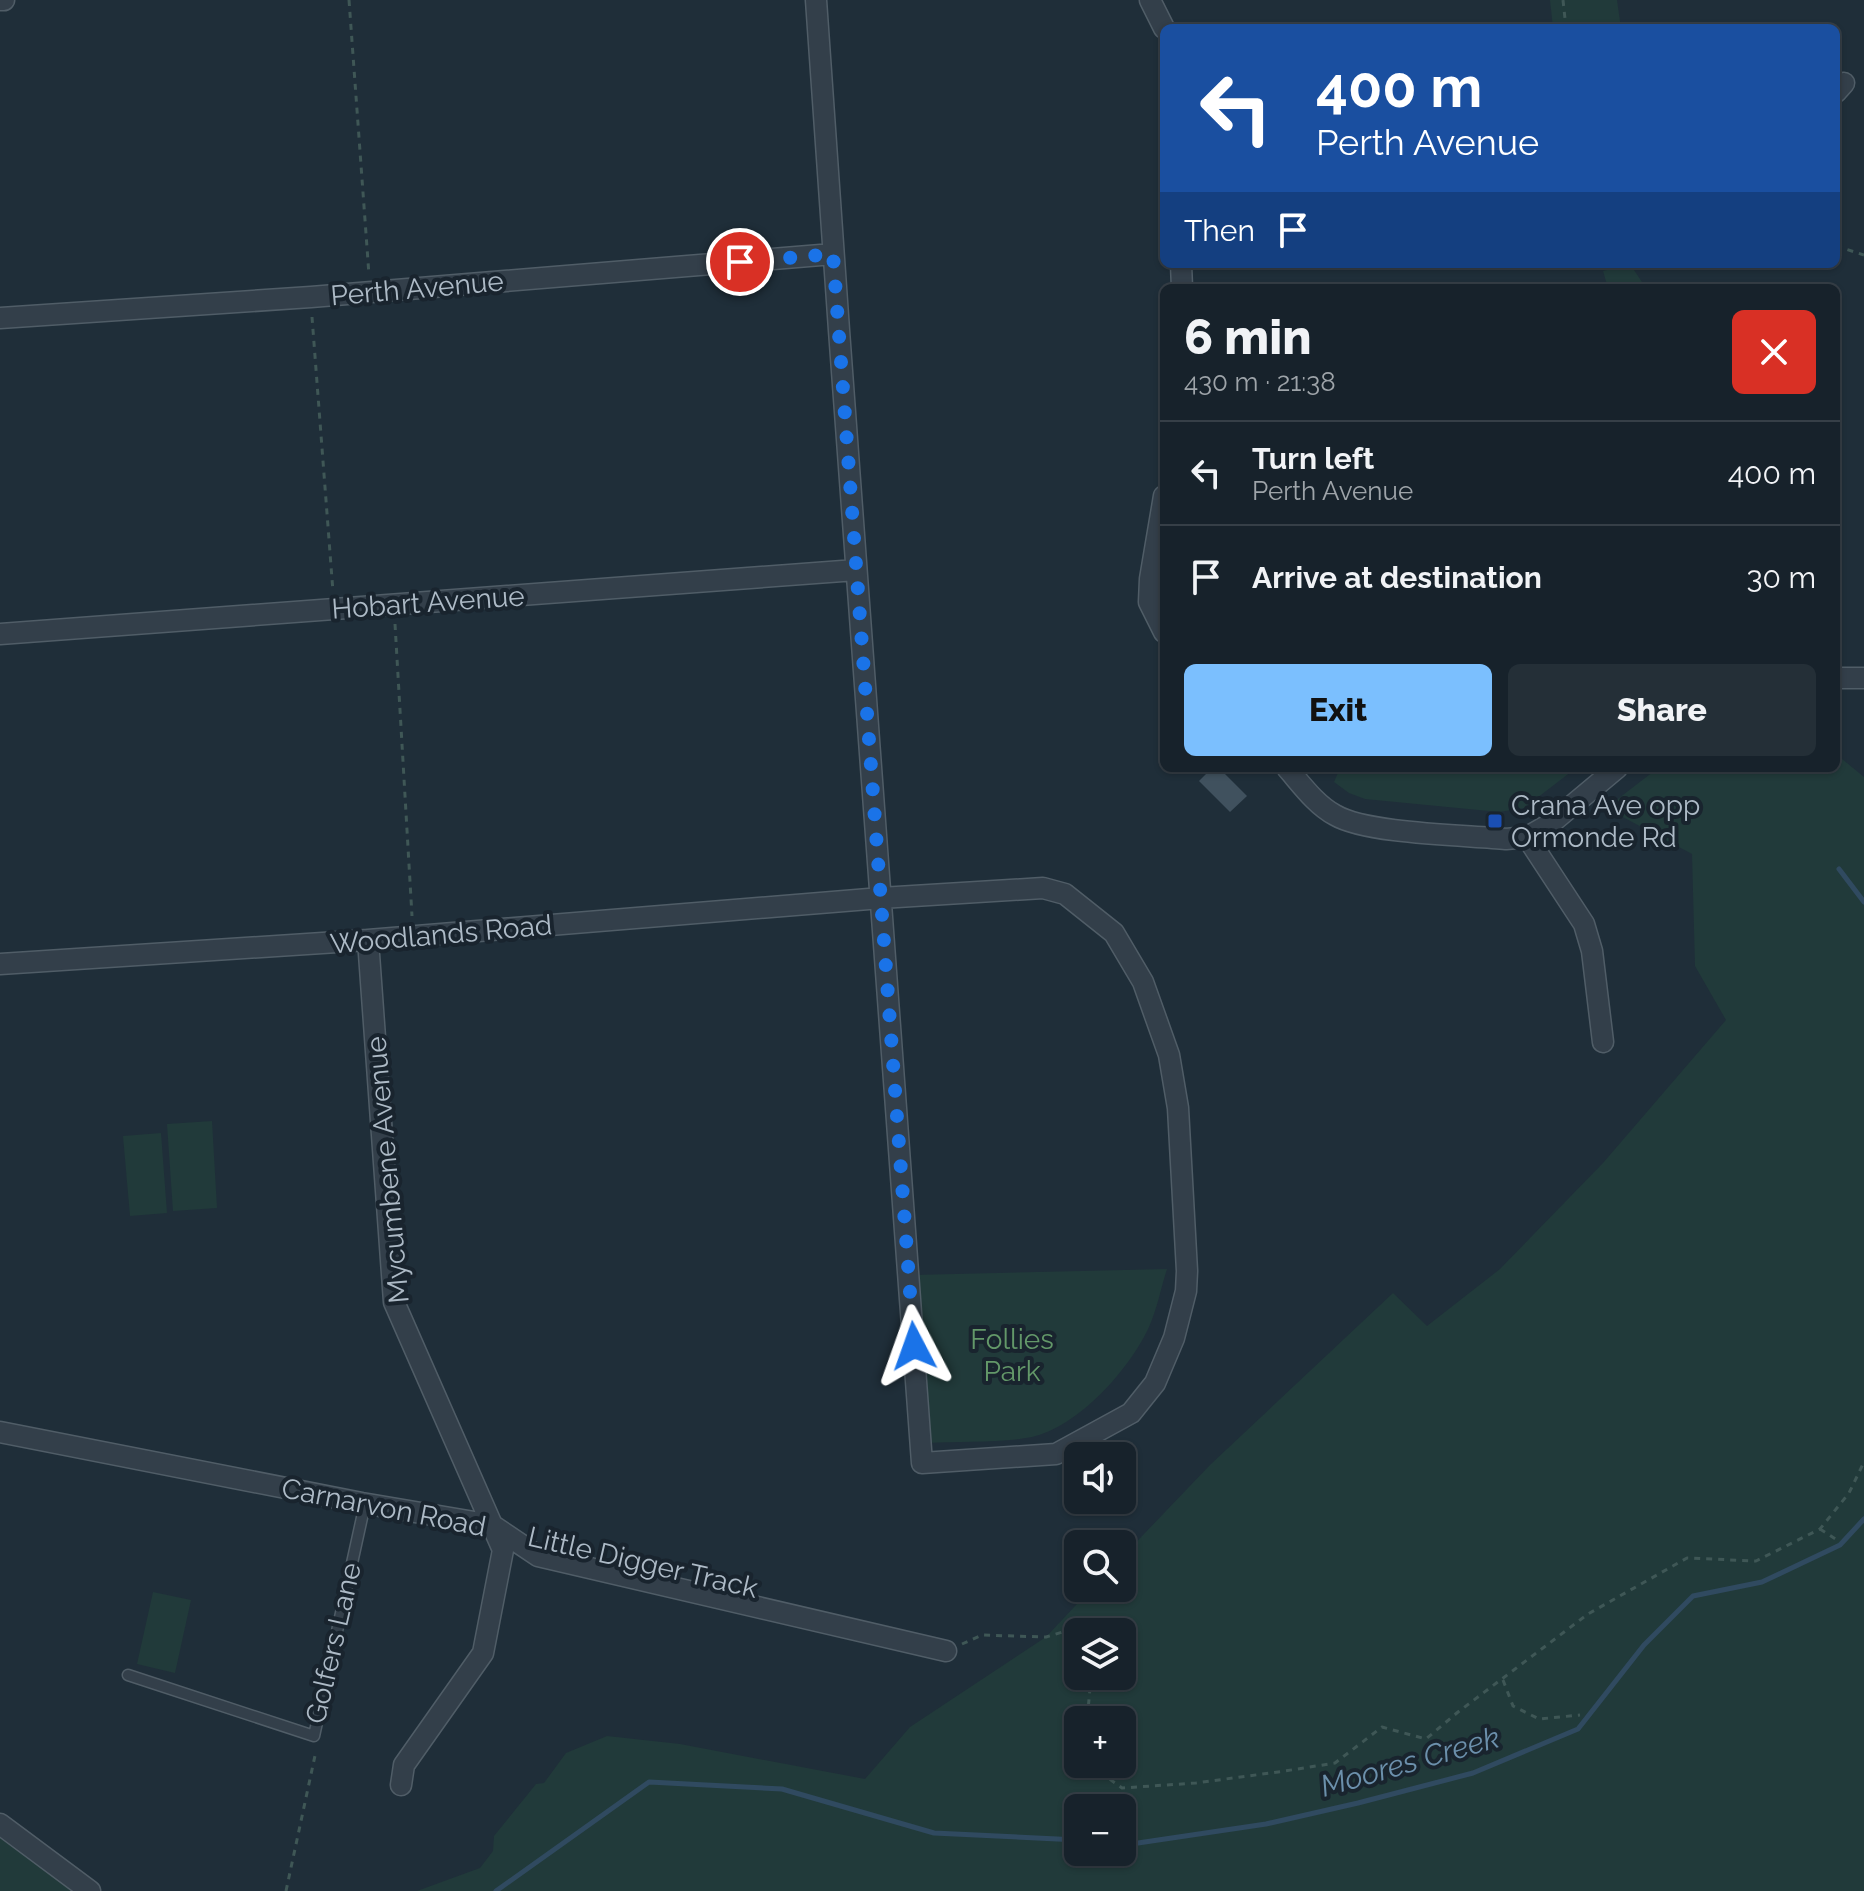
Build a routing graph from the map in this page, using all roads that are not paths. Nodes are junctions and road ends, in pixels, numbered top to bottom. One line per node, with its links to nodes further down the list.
1 (816, 0): 4 (street)
2 (1150, 0): 3 (street)
3 (1162, 24)
4 (833, 254): 5 (street, Perth Avenue); 7 (street)
5 (0, 318)
6 (1160, 520): 8 (street)
7 (856, 570): 9 (street, Hobart Avenue); 15 (street)
8 (1160, 624)
9 (0, 634)
10 (1840, 678): 11 (street)
11 (1864, 678)
12 (1291, 772): 14 (street)
13 (1612, 772): 14 (street)
14 (1516, 838): 18 (street)
15 (881, 898): 15 (street, Woodlands Road); 16 (street, Woodlands Road)
16 (368, 940): 17 (street, Woodlands Road); 21 (street, Mycumbene Avenue)
17 (0, 964)
18 (1603, 1042)
19 (0, 1432): 20 (street, Carnarvon Road)
20 (362, 1503): 21 (street, Carnarvon Road); 23 (lane, Golfers Lane)
21 (492, 1525): 22 (street, Carnarvon Road); 24 (street, Mycumbene Avenue)
22 (946, 1651)
23 (128, 1675)
24 (401, 1785)
25 (0, 1824): 26 (street)
26 (90, 1891)

